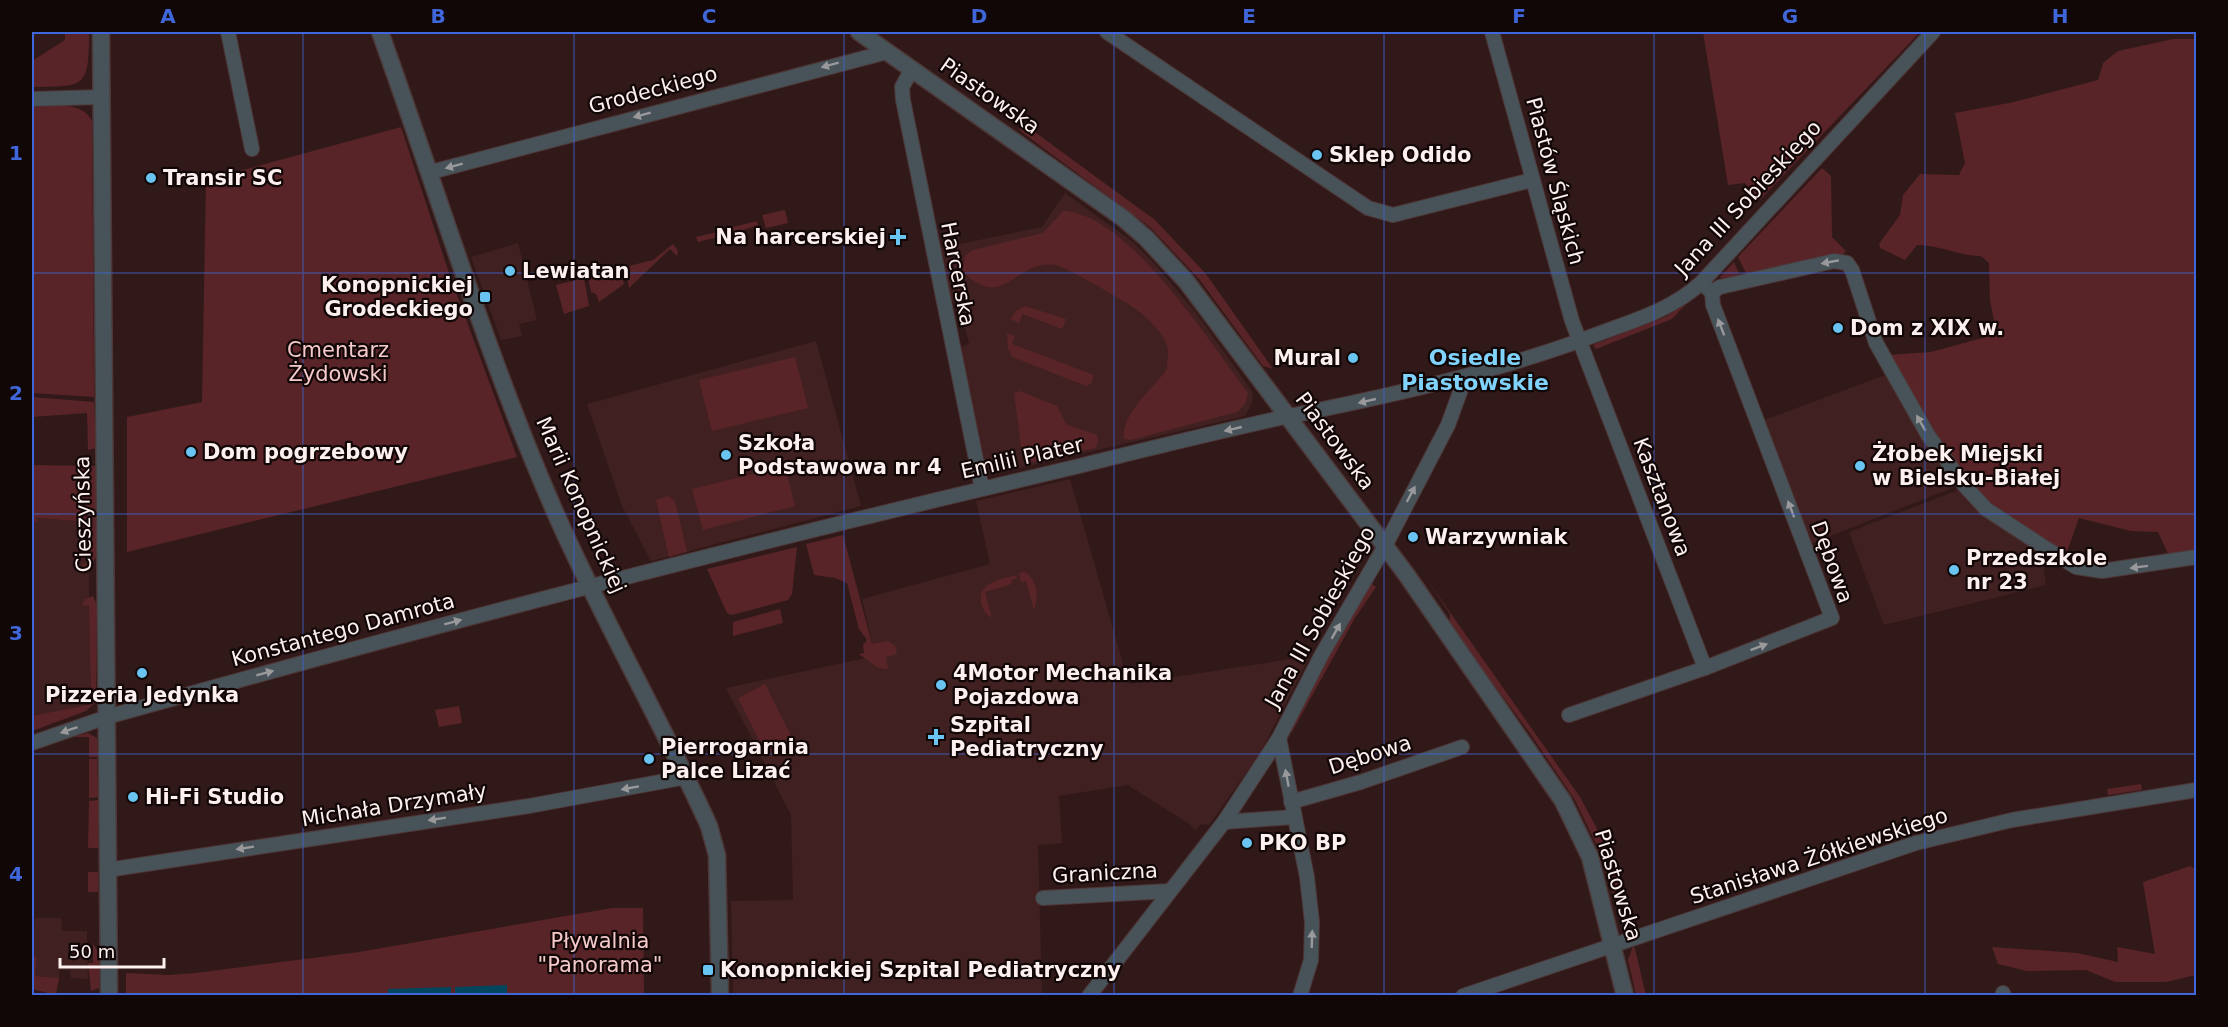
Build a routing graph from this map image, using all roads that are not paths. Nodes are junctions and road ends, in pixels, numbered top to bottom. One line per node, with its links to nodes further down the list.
1 (101, 32): 10 (street, Cieszyńska)
2 (228, 32): 12 (street)
3 (380, 32): 13 (street, Marii Konopnickiej)
4 (859, 32): 8 (street, Piastowska)
5 (1107, 32): 14 (street)
6 (1492, 32): 14 (street, Piastów Śląskich)
7 (1933, 32): 15 (street, Jana III Sobieskiego)
8 (887, 52): 9 (street, Piastowska); 13 (street, Grodeckiego, one-way to 13)
9 (912, 69): 18 (street, Piastowska); 19 (street, Harcerska)
10 (102, 97): 11 (street); 25 (street, Cieszyńska)
11 (32, 99)
12 (252, 149)
13 (431, 172): 22 (street, Marii Konopnickiej)
14 (1532, 180): 16 (street, Piastów Śląskich)
15 (1707, 288): 16 (street, Jana III Sobieskiego); 21 (street, one-way to 15); 23 (street, Dębowa, one-way to 15)
16 (1580, 341): 17 (street, Jana III Sobieskiego); 23 (street, Kasztanowa)
17 (1465, 378): 18 (street, Emilii Plater, one-way to 18); 20 (street, Jana III Sobieskiego, one-way to 17)
18 (1290, 416): 19 (street, Emilii Plater, one-way to 19); 20 (street, Piastowska)
19 (982, 489): 22 (street, Emilii Plater)
20 (1385, 546): 26 (street, Jana III Sobieskiego, one-way to 20); 37 (street, Piastowska)
21 (2196, 557)
22 (590, 585): 25 (street, Konstantego Damrota, one-way to 22); 29 (street, Marii Konopnickiej)
23 (1705, 668): 24 (street, Dębowa)
24 (1569, 716)
25 (107, 717): 27 (street, Konstantego Damrota, one-way to 27); 34 (street, Cieszyńska)
26 (1279, 738): 31 (street, one-way to 26); 33 (street, Jana III Sobieskiego)
27 (32, 743)
28 (1462, 747): 31 (street, Dębowa)
29 (687, 777): 34 (street, Michała Drzymały, one-way to 34); 39 (street, Marii Konopnickiej)
30 (2196, 790): 37 (street, Stanisława Żółkiewskiego)
31 (1291, 802): 32 (street)
32 (1294, 817): 33 (street); 41 (street, one-way to 32)
33 (1224, 822): 35 (street, Jana III Sobieskiego)
34 (107, 870): 38 (street, Cieszyńska)
35 (1170, 891): 36 (street, Graniczna); 40 (street, Jana III Sobieskiego)
36 (1043, 898)
37 (1614, 944): 42 (street, Stanisława Żółkiewskiego); 43 (street, Piastowska)
38 (109, 996)
39 (720, 996)
40 (1089, 996)
41 (1300, 996)
42 (1462, 996)
43 (1626, 996)

